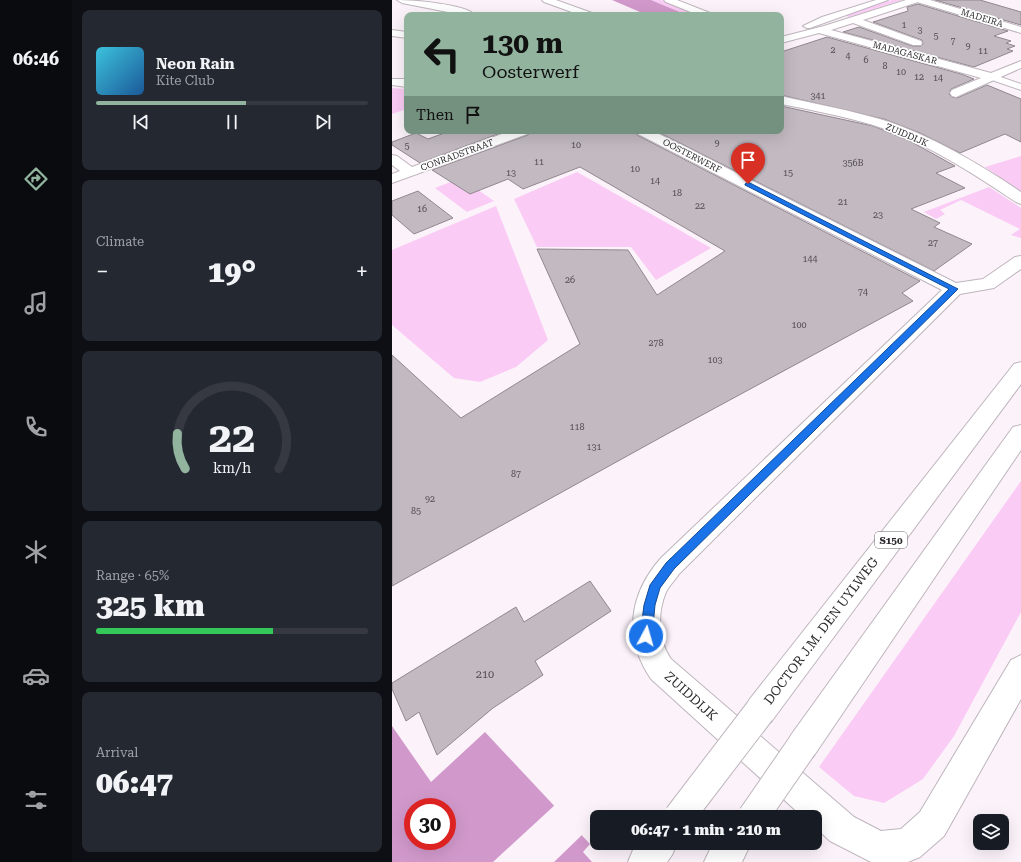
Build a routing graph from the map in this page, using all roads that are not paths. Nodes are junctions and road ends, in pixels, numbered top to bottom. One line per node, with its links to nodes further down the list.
1 (402, 0): 10 (street)
2 (547, 0): 11 (street)
3 (669, 0): 9 (street)
4 (695, 0): 9 (street)
5 (884, 0): 13 (lane)
6 (915, 0): 14 (street)
7 (920, 0): 18 (street, MADEIRA)
8 (952, 0): 15 (street, MADEIRA)
9 (679, 4): 12 (street)
10 (465, 12)
11 (581, 12)
12 (699, 12)
13 (835, 15): 14 (lane); 16 (lane)
14 (853, 20): 17 (street); 22 (street, MADAGASKAR)
15 (1021, 20)
16 (807, 26)
17 (818, 30): 21 (street); 26 (street, MADAGASKAR)
18 (1021, 30)
19 (392, 33): 20 (street)
20 (404, 35)
21 (784, 39)
22 (929, 47)
23 (959, 57): 25 (street)
24 (1021, 64): 25 (street)
25 (1004, 72): 26 (street)
26 (992, 77): 29 (lane); 30 (street)
27 (392, 82): 28 (street)
28 (404, 84)
29 (1021, 88)
30 (956, 93)
31 (784, 101): 37 (street, ZUIDDIJK)
32 (506, 134): 35 (street, CONRADSTRAAT)
33 (650, 134): 39 (street, OOSTERWERF)
34 (392, 159): 35 (street)
35 (411, 172): 36 (street, CONRADSTRAAT)
36 (392, 179)
37 (1021, 199)
38 (1021, 261): 39 (street)
39 (954, 289): 42 (street, ZUIDDIJK)
40 (1021, 369): 43 (street, DOCTOR J.M. DEN UYLWEG / S150, bridge)
41 (1021, 433): 44 (street, bridge)
42 (1021, 670)
43 (684, 810)
44 (758, 810)
45 (654, 850): 47 (street)
46 (729, 850): 48 (street)
47 (645, 862)
48 (721, 862)

